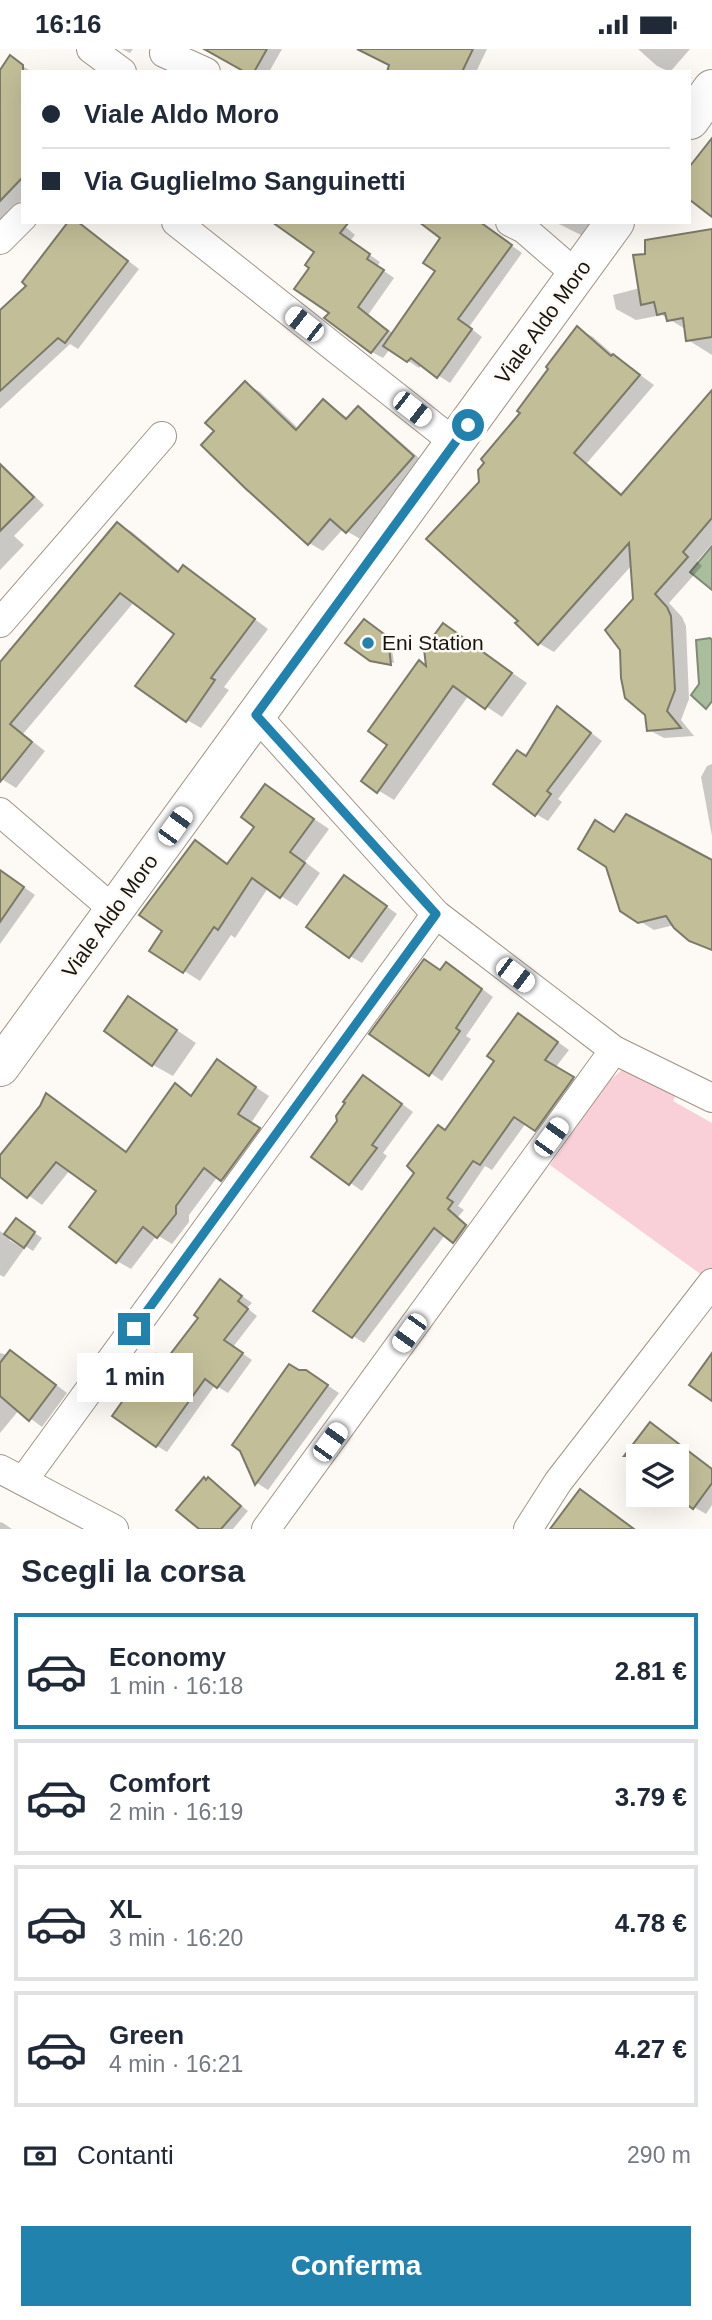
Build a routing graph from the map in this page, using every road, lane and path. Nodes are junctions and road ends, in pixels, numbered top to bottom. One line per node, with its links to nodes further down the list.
1 (91, 49): 3 (street)
2 (161, 58): 4 (street)
3 (119, 70)
4 (200, 70)
5 (712, 89): 6 (main road)
6 (691, 119)
7 (21, 219): 11 (street)
8 (179, 224): 14 (street)
9 (514, 224): 12 (street)
10 (614, 224): 12 (main road, Viale Aldo Moro)
11 (0, 240)
12 (577, 275): 14 (main road, Viale Aldo Moro)
13 (162, 436): 15 (street)
14 (455, 443): 16 (main road, Viale Aldo Moro)
15 (0, 623)
16 (256, 715): 18 (main road, Viale Aldo Moro); 19 (street)
17 (0, 812): 18 (street)
18 (114, 910): 21 (main road, Viale Aldo Moro)
19 (436, 914): 20 (street); 24 (street)
20 (614, 1050): 22 (street); 26 (street)
21 (0, 1067)
22 (712, 1098)
23 (712, 1283): 27 (street)
24 (11, 1475): 25 (street)
25 (111, 1528)
26 (266, 1529)
27 (528, 1529)

